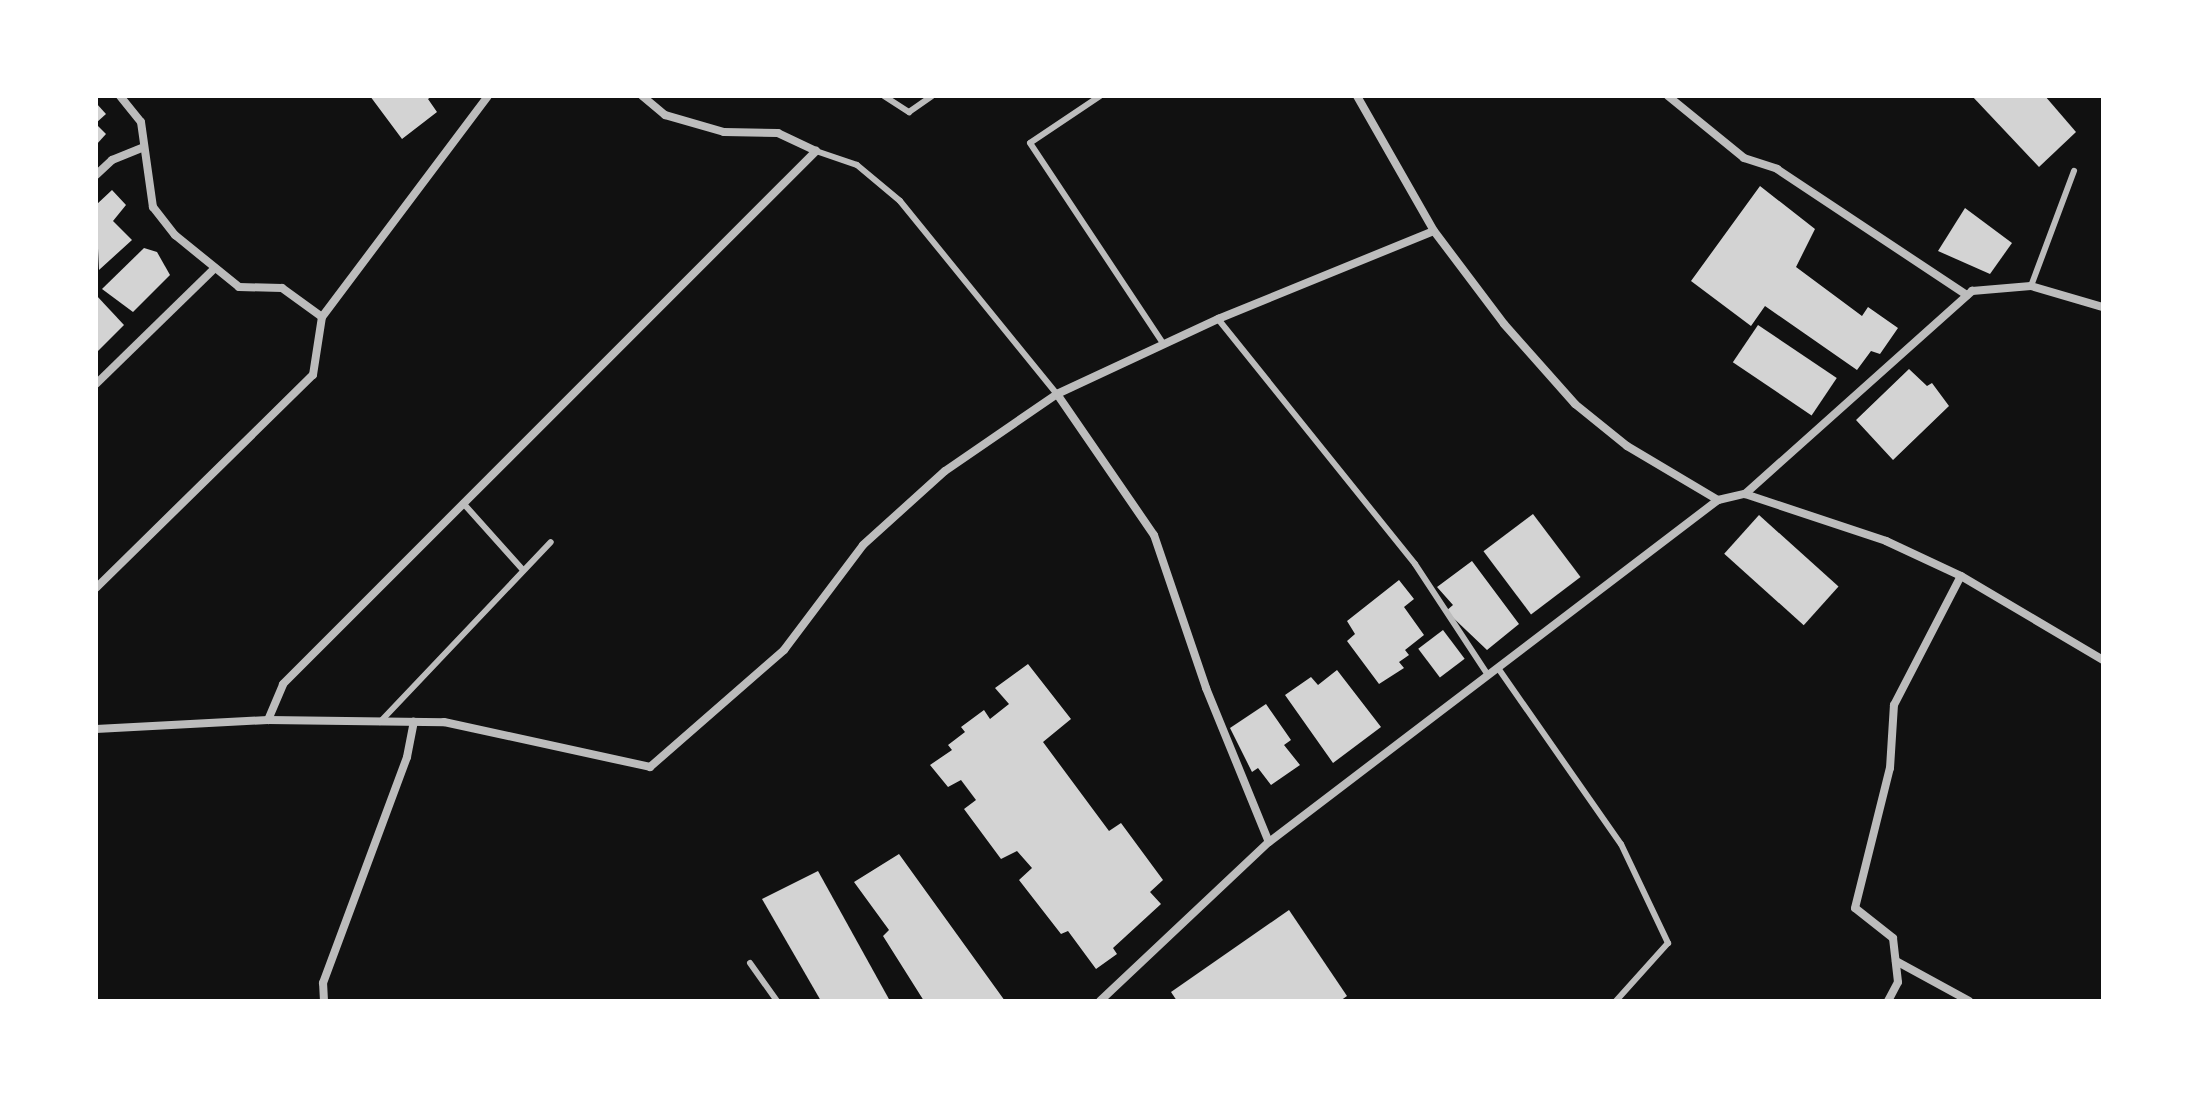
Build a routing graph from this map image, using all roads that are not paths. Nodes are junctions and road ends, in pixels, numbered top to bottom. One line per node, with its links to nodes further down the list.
1 (120, 96): 9 (street)
2 (488, 96): 18 (street)
3 (642, 96): 10 (street)
4 (884, 96): 5 (lane)
5 (932, 96)
6 (1100, 96): 20 (lane)
7 (1357, 96): 13 (street)
8 (1668, 96): 16 (street)
9 (142, 148): 12 (street); 14 (street)
10 (816, 151): 22 (lane); 25 (street)
11 (2074, 171): 15 (lane)
12 (96, 175)
13 (1434, 231): 19 (street); 24 (street)
14 (215, 268): 18 (street); 21 (street)
15 (2031, 286): 16 (street); 17 (street)
16 (1967, 295): 23 (street)
17 (2103, 307)
18 (322, 317): 29 (street)
19 (1218, 319): 20 (street); 32 (lane)
20 (1164, 345): 22 (street)
21 (96, 384)
22 (1057, 394): 35 (street); 37 (street)
23 (1745, 494): 24 (street); 28 (street)
24 (1718, 500): 31 (street)
25 (463, 503): 27 (lane); 33 (street)
26 (551, 542): 27 (lane)
27 (522, 569): 34 (lane)
28 (1961, 576): 30 (street); 38 (street)
29 (96, 588)
30 (2103, 660)
31 (1498, 668): 32 (street); 43 (lane)
32 (1488, 675): 37 (street)
33 (268, 720): 34 (street); 36 (street)
34 (380, 722): 35 (street)
35 (414, 722): 40 (street)
36 (96, 729)
37 (1269, 842): 42 (street)
38 (1896, 961): 44 (street); 45 (street)
39 (750, 963): 41 (lane)
40 (324, 1001)
41 (777, 1001)
42 (1100, 1001)
43 (1616, 1001)
44 (1888, 1001)
45 (1969, 1001)

